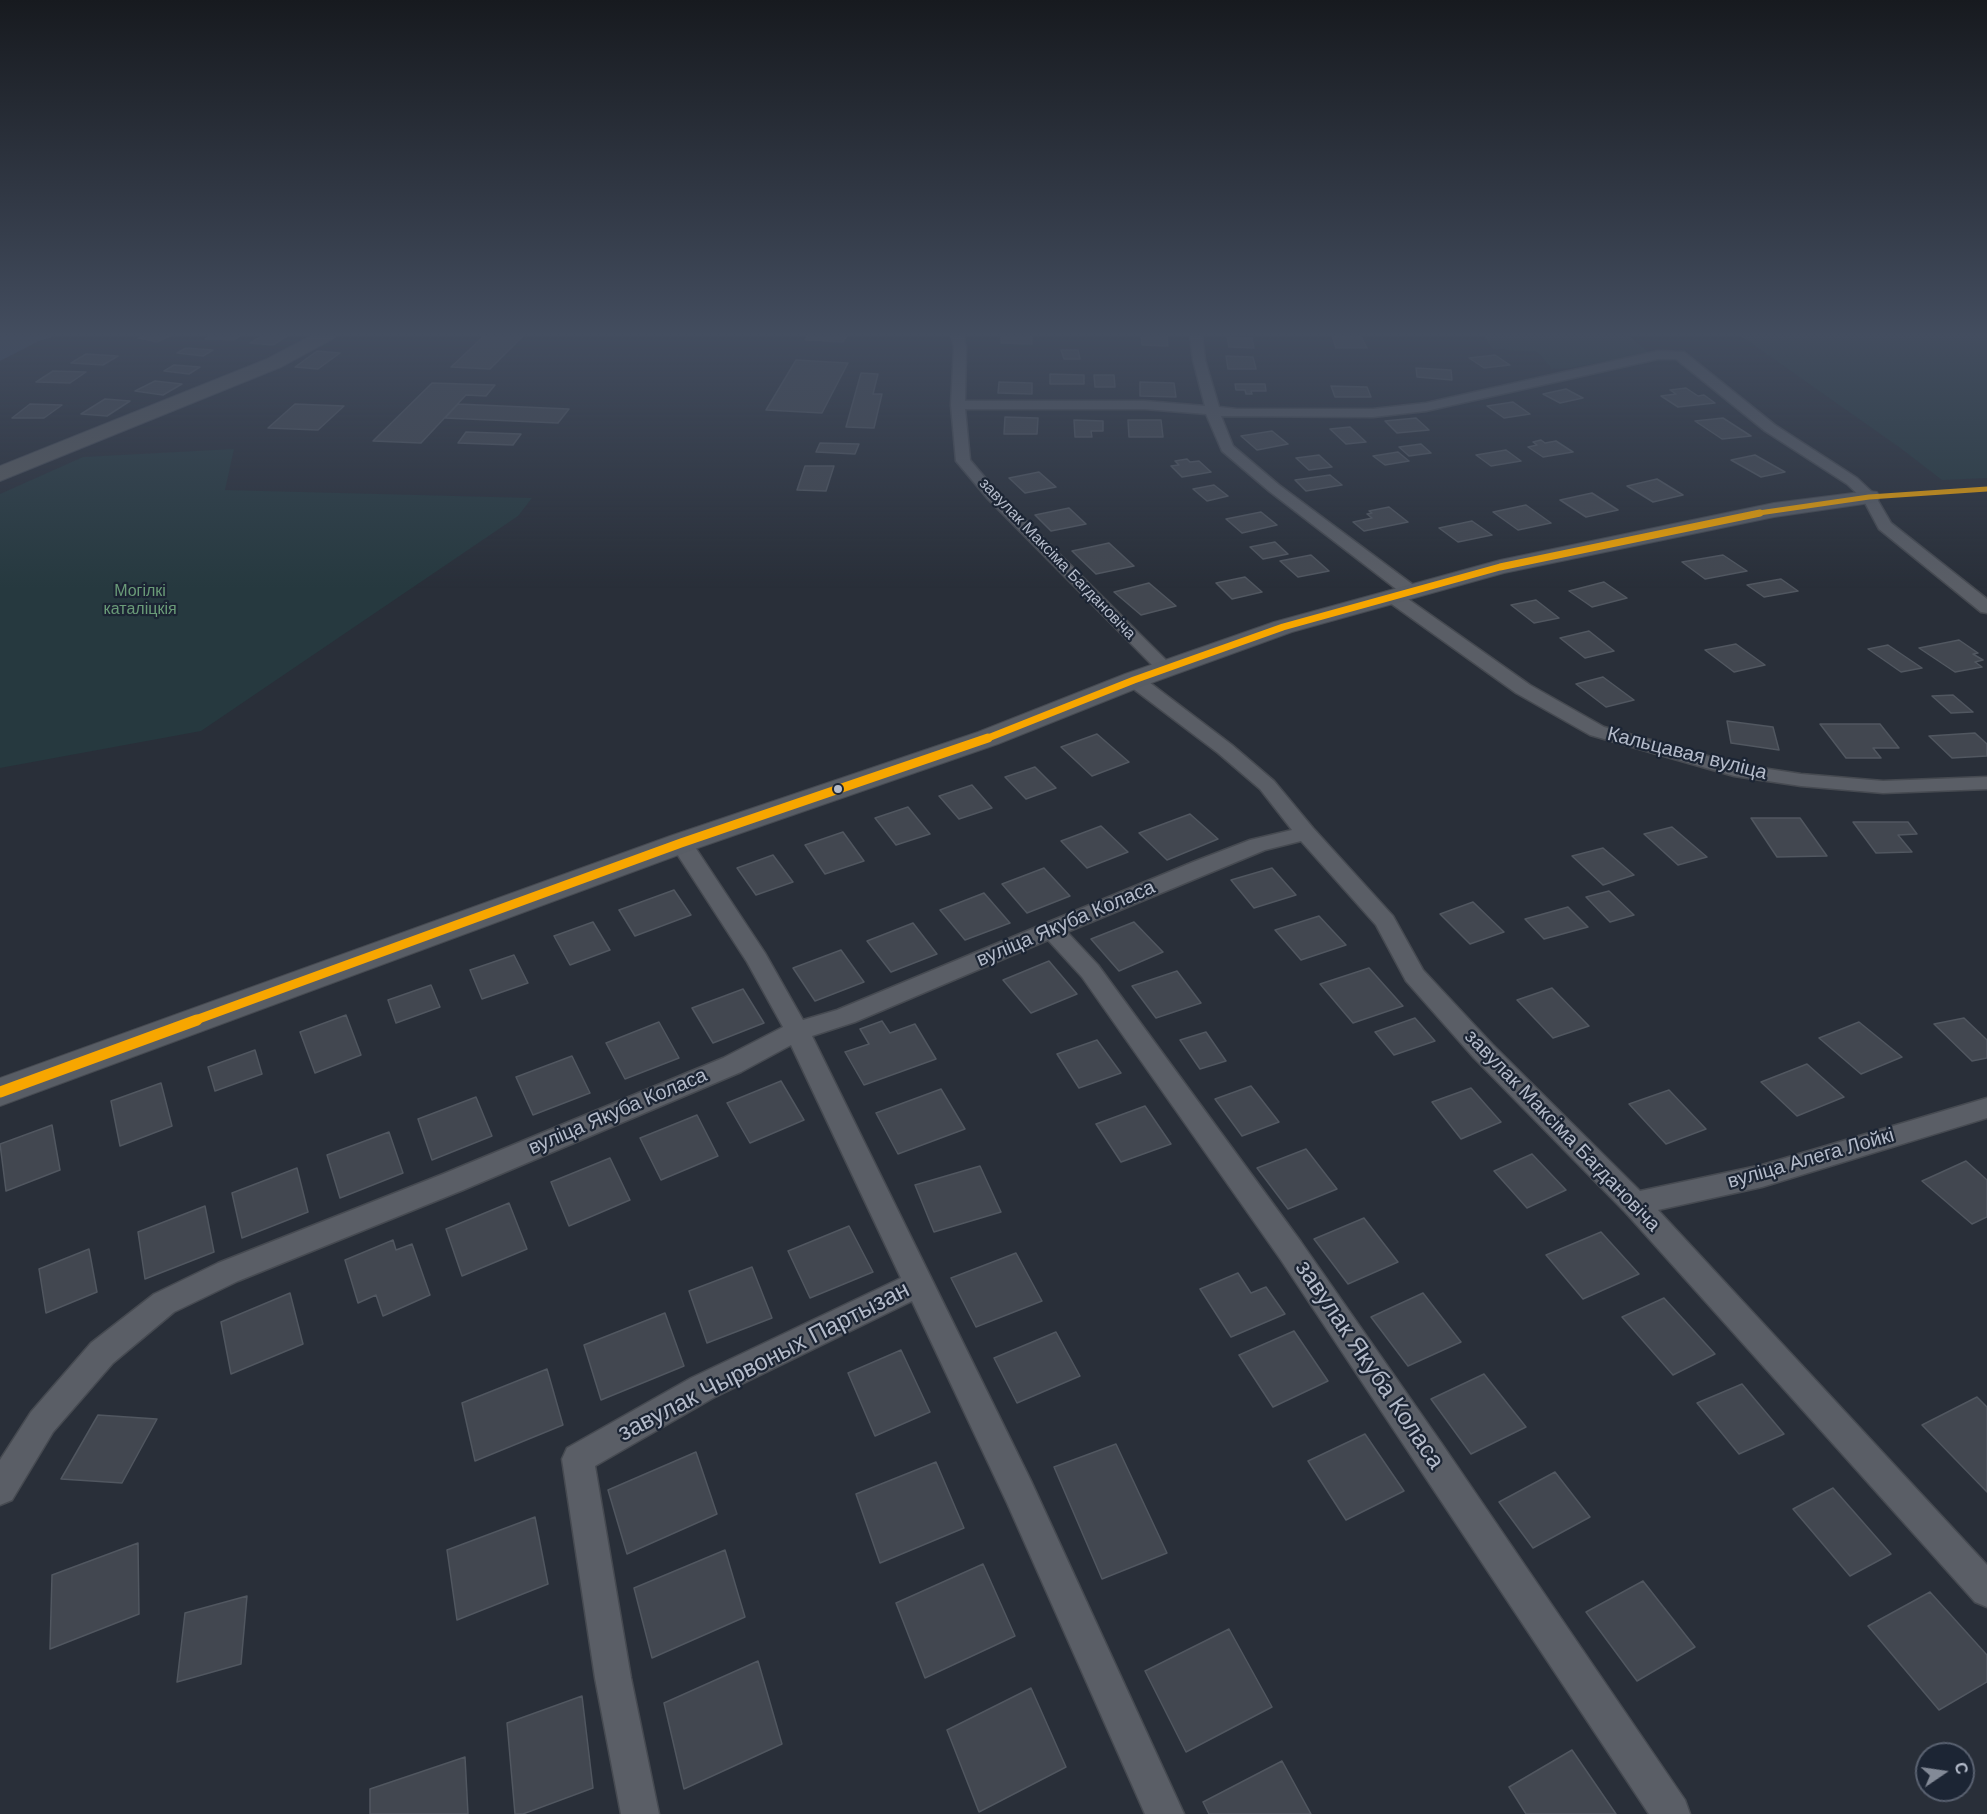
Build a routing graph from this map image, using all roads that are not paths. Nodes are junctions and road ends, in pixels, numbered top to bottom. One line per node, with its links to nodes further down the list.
1 (137, 419): 5 (highway)
2 (959, 419): 9 (street, завулак Максіма Багдановіча)
3 (1215, 419): 7 (street, Кальцавая вуліца)
4 (1758, 419): 6 (street)
5 (0, 474)
6 (1869, 497): 7 (street); 8 (street)
7 (1401, 594): 9 (street); 11 (street, Кальцавая вуліца)
8 (1987, 608)
9 (1166, 669): 10 (street)
10 (1134, 681): 12 (street, завулак Максіма Багдановіча); 13 (street)
11 (1987, 783)
12 (1306, 833): 14 (street, вуліца Якуба Коласа); 18 (street, завулак Максіма Багдановіча)
13 (681, 843): 15 (street, завулак Чырвоных Партызан); 16 (street)
14 (1051, 929): 15 (street, вуліца Якуба Коласа); 24 (street, завулак Якуба Коласа)
15 (797, 1030): 19 (street, завулак Чырвоных Партызан); 20 (street, вуліца Якуба Коласа)
16 (0, 1092)
17 (1987, 1108): 18 (street, вуліца Алега Лойкі)
18 (1635, 1204): 21 (street, завулак Максіма Багдановіча)
19 (920, 1283): 22 (street, завулак Чырвоных Партызан); 23 (street, завулак Чырвоных Партызан)
20 (0, 1489)
21 (1987, 1590)
22 (640, 1814)
23 (1165, 1814)
24 (1671, 1814)

